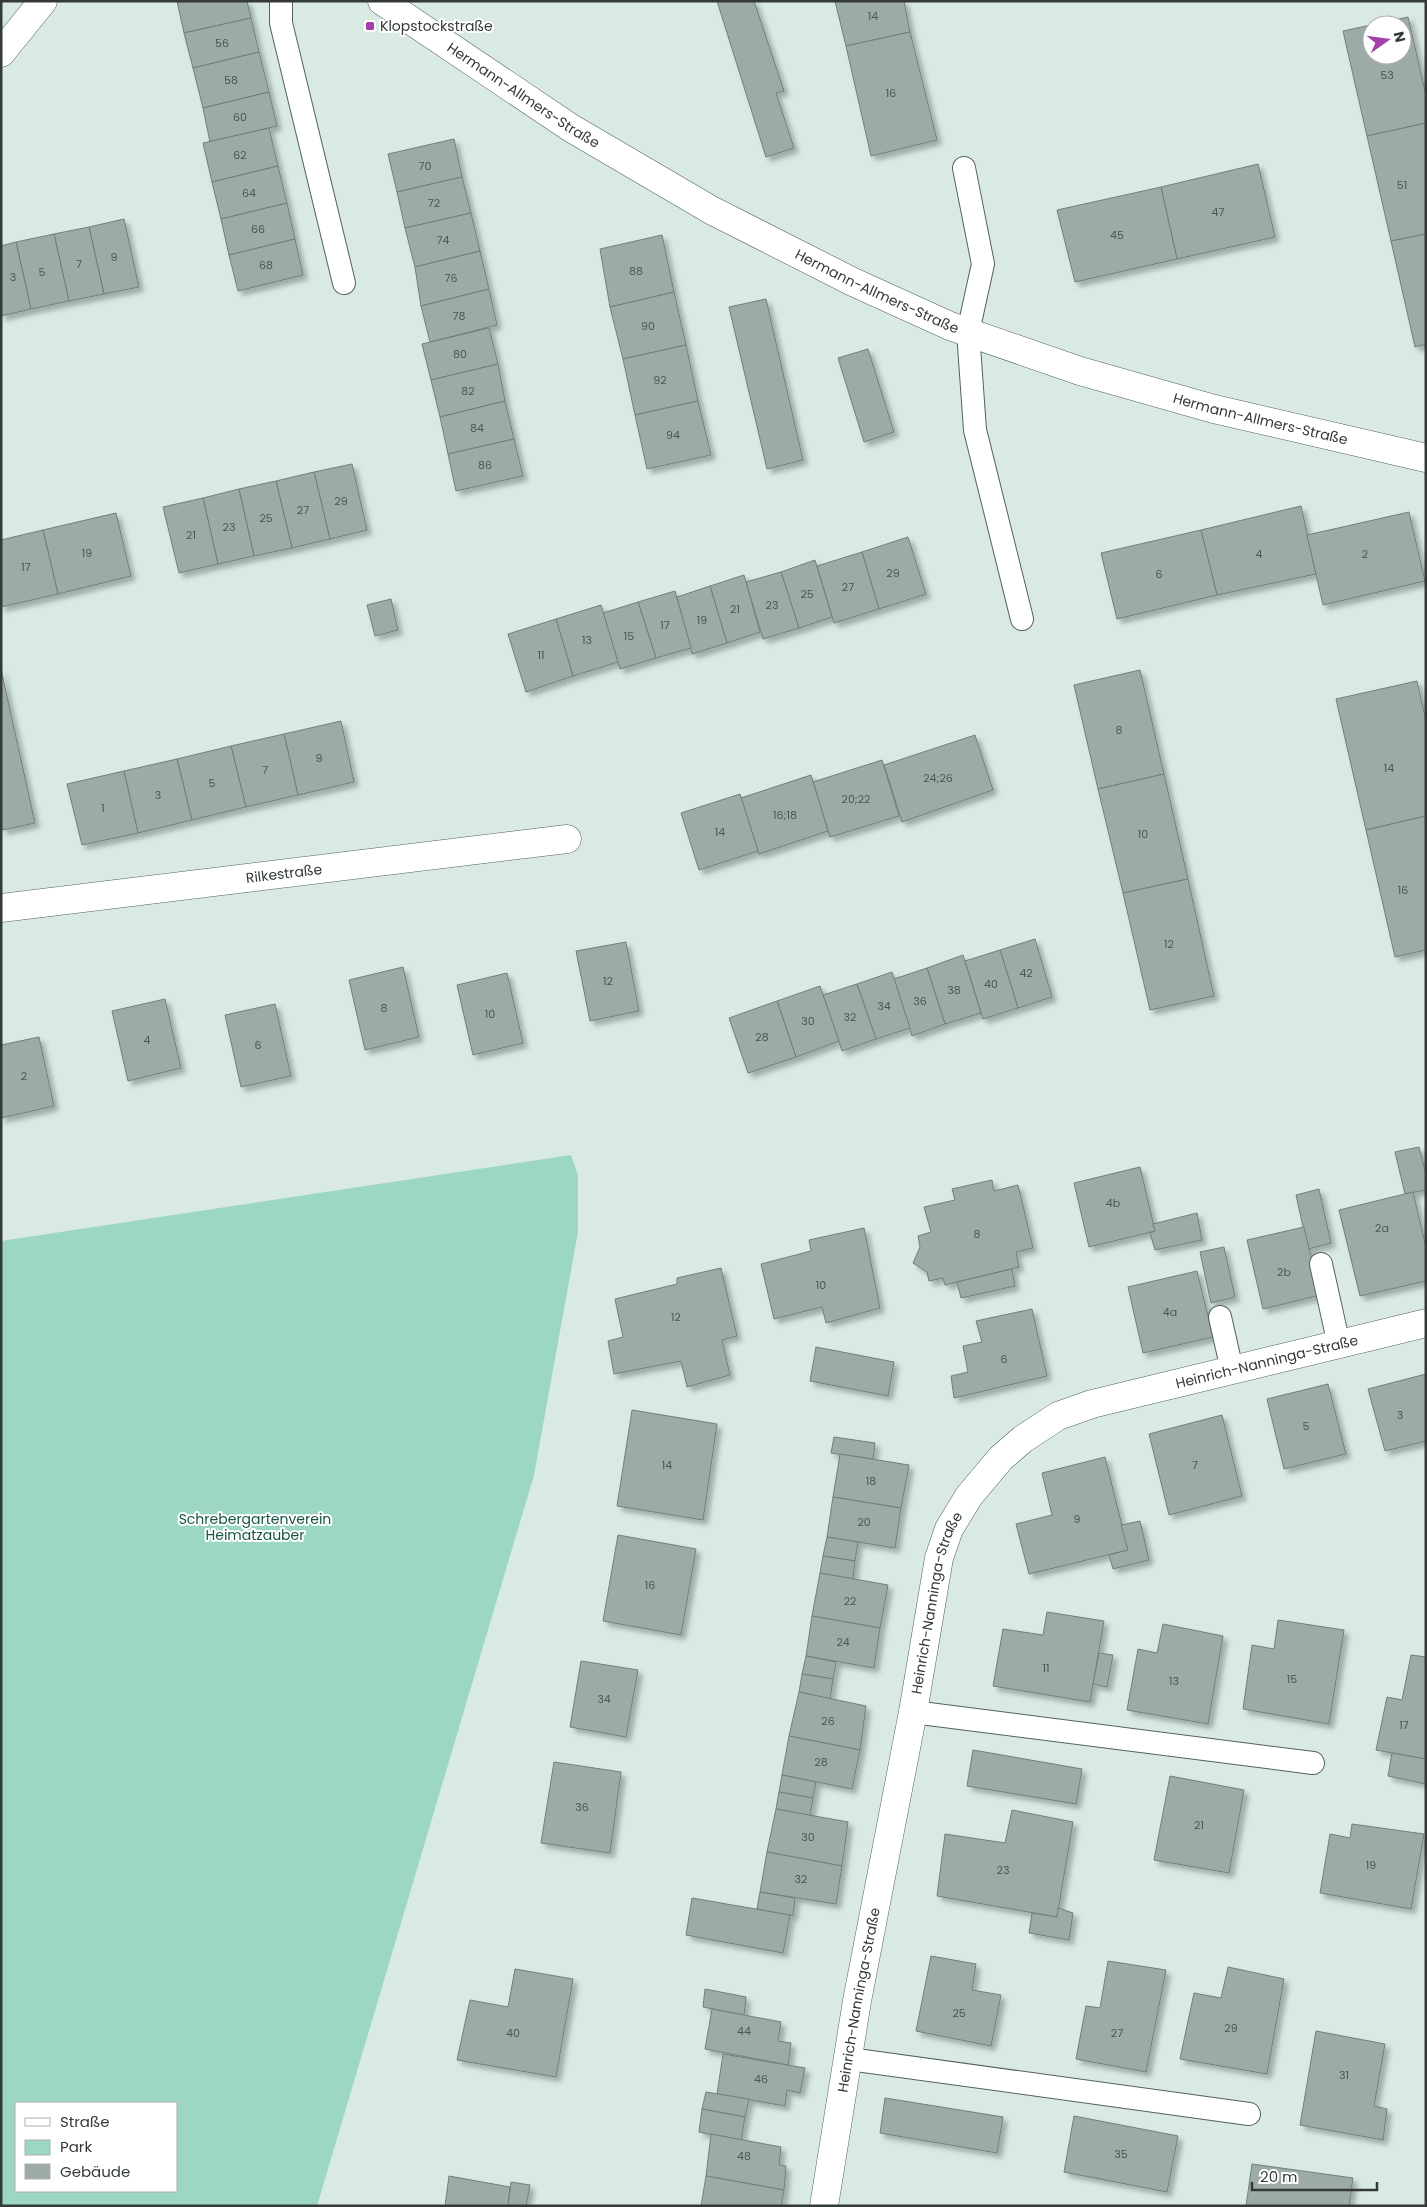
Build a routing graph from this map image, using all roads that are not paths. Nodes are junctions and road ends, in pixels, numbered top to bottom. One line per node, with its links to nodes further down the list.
1 (43, 1): 4 (street)
2 (281, 1): 6 (lane)
3 (382, 1): 7 (street, Hermann-Allmers-Straße)
4 (1, 53)
5 (964, 168): 7 (lane)
6 (344, 284)
7 (968, 332): 8 (street, Hermann-Allmers-Straße); 9 (lane)
8 (1426, 458)
9 (1022, 619)
10 (566, 839): 11 (street, Rilkestraße)
11 (1, 908)
12 (1321, 1264): 15 (lane)
13 (1220, 1317): 16 (lane)
14 (1426, 1323): 15 (street, Heinrich-Nanninga-Straße)
15 (1339, 1345): 16 (street, Heinrich-Nanninga-Straße)
16 (1232, 1370): 17 (street, Heinrich-Nanninga-Straße)
17 (913, 1712): 18 (lane); 19 (street, Heinrich-Nanninga-Straße)
18 (1313, 1763)
19 (849, 2059): 20 (lane); 21 (street, Heinrich-Nanninga-Straße)
20 (1249, 2114)
21 (824, 2206)

